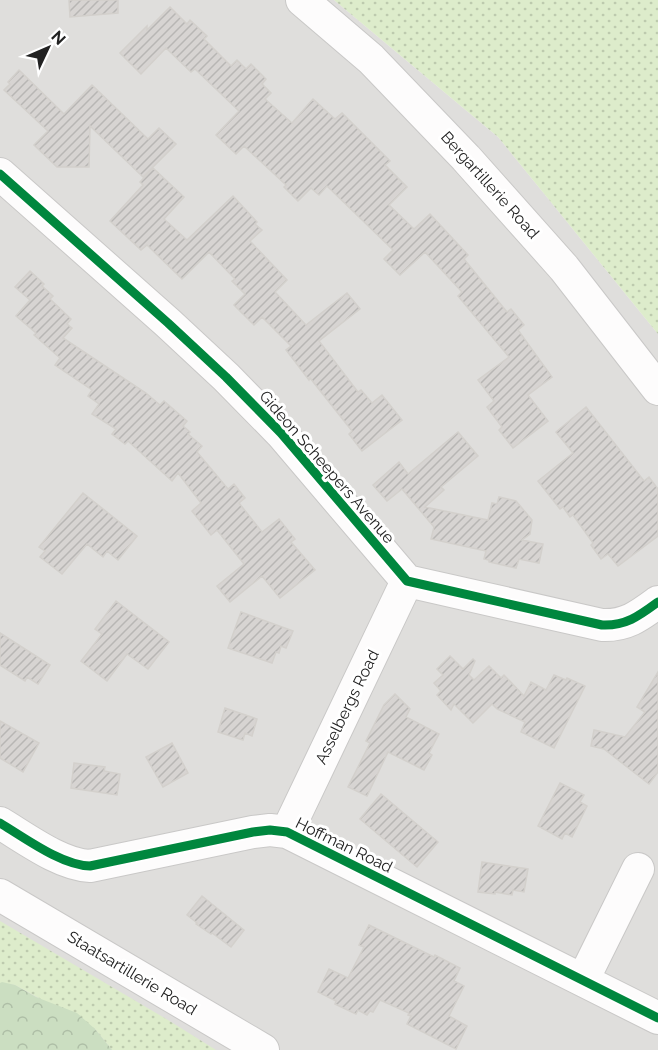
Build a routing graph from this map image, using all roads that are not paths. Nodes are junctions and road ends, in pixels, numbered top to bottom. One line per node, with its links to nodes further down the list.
1 (302, 0): 3 (street, Bergartillerie Road)
2 (0, 174): 4 (street, Gideon Scheepers Avenue)
3 (658, 389)
4 (407, 581): 5 (street); 7 (street, Asselbergs Road)
5 (658, 602)
6 (0, 823): 7 (street, Hoffman Road)
7 (287, 832): 10 (street, Hoffman Road)
8 (638, 869): 10 (street)
9 (0, 895): 12 (street, Staatsartillerie Road)
10 (583, 980): 11 (street, Hoffman Road)
11 (658, 1018)
12 (263, 1050)

